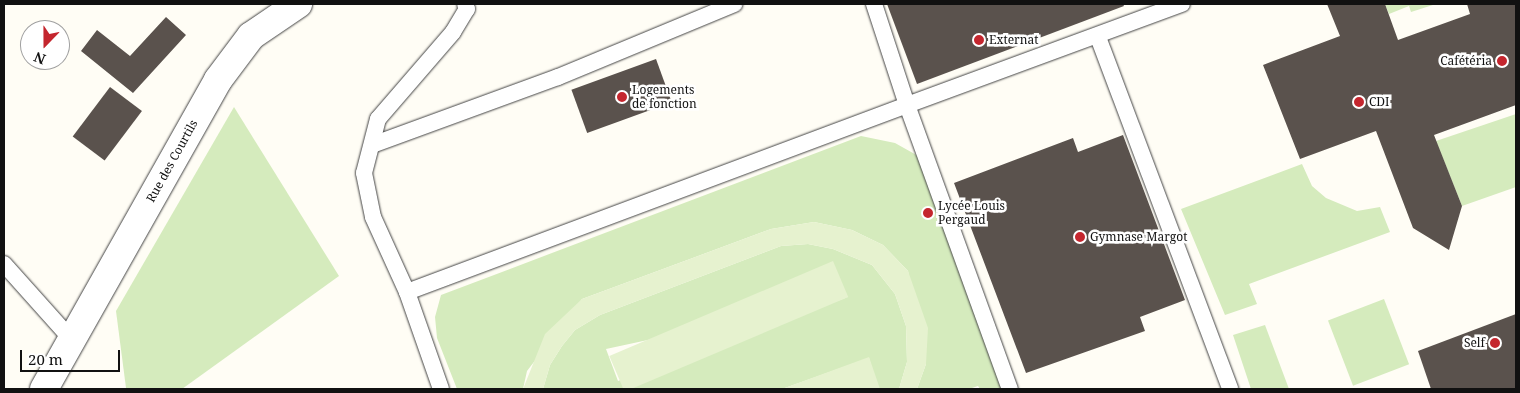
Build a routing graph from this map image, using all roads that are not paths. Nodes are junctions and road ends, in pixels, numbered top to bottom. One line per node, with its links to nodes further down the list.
1 (298, 4): 11 (street, Rue des Courtils)
2 (466, 4): 8 (lane)
3 (734, 4): 8 (lane)
4 (874, 4): 7 (lane)
5 (1182, 4): 6 (lane)
6 (1098, 37): 7 (lane); 15 (lane)
7 (907, 105): 10 (lane); 14 (lane)
8 (372, 145): 10 (lane)
9 (4, 264): 11 (lane)
10 (407, 292): 13 (lane)
11 (72, 340): 12 (street, Rue des Courtils)
12 (44, 389)
13 (441, 389)
14 (1010, 389)
15 (1230, 389)

